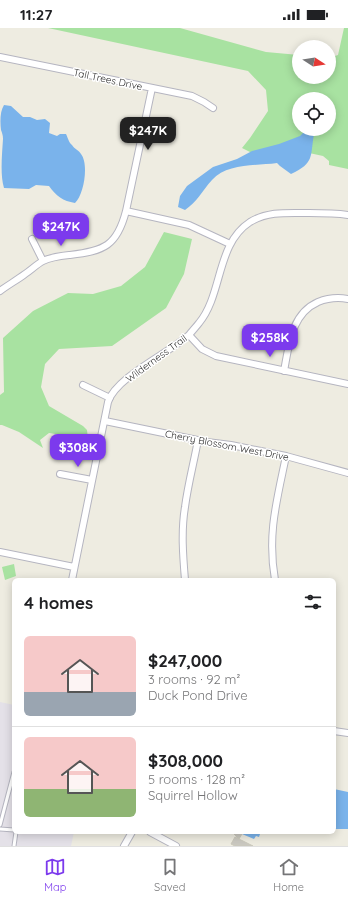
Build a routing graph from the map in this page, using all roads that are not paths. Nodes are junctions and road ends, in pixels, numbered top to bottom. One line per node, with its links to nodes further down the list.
1 (0, 57): 2 (street, Tall Trees Drive)
2 (152, 88): 3 (street, Tall Trees Drive); 4 (street)
3 (213, 108)
4 (126, 211): 7 (street); 8 (street)
5 (348, 214): 7 (street, Wilderness Trail)
6 (32, 239): 8 (street)
7 (230, 244): 11 (street, Wilderness Trail)
8 (43, 261): 9 (street)
9 (0, 291)
10 (348, 299): 12 (street)
11 (189, 335): 12 (street); 15 (street, Wilderness Trail)
12 (284, 371): 13 (street)
13 (348, 384)
14 (83, 385): 15 (street)
15 (110, 398): 16 (street, Wilderness Trail)
16 (105, 421): 17 (street, Cherry Blossom West Drive); 21 (street, Wilderness Trail)
17 (198, 440): 18 (street, Cherry Blossom West Drive); 25 (street)
18 (286, 456): 19 (street, Cherry Blossom West Drive); 26 (street)
19 (348, 473)
20 (60, 474): 21 (street)
21 (92, 480): 23 (street, Wilderness Trail)
22 (0, 552): 23 (street)
23 (74, 567): 24 (street, Wilderness Trail)
24 (72, 578)
25 (185, 578)
26 (275, 578)
27 (336, 731): 28 (street)
28 (348, 733)
29 (12, 780): 30 (lane)
30 (0, 825)
31 (0, 829): 32 (lane)
32 (12, 830)
33 (16, 834): 36 (lane)
34 (131, 834): 37 (street)
35 (154, 834): 38 (street)
36 (14, 846)
37 (124, 846)
38 (176, 846)

